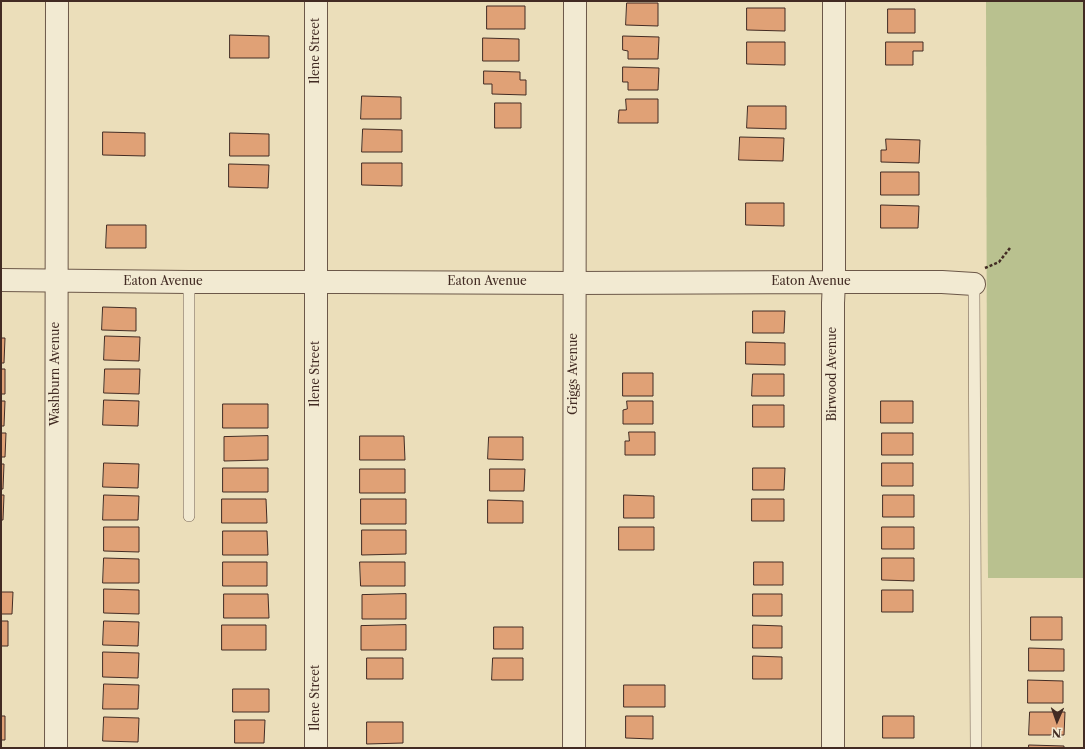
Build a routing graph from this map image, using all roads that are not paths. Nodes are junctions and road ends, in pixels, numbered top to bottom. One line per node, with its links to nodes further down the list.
1 (57, 1): 6 (street, Washburn Avenue)
2 (316, 1): 8 (street, Ilene Street)
3 (574, 1): 10 (street, Griggs Avenue)
4 (834, 1): 9 (street, Birwood Avenue)
5 (1, 280): 6 (street, Eaton Avenue)
6 (56, 281): 7 (street, Eaton Avenue); 13 (street, Washburn Avenue)
7 (189, 282): 8 (street, Eaton Avenue); 12 (lane)
8 (316, 282): 10 (street, Eaton Avenue); 14 (street, Ilene Street)
9 (834, 282): 10 (street, Eaton Avenue); 11 (street, Eaton Avenue); 16 (street, Birwood Avenue)
10 (574, 283): 15 (street, Griggs Avenue)
11 (974, 284): 17 (lane)
12 (189, 516)
13 (56, 748)
14 (316, 748)
15 (574, 748)
16 (833, 748)
17 (976, 748)

